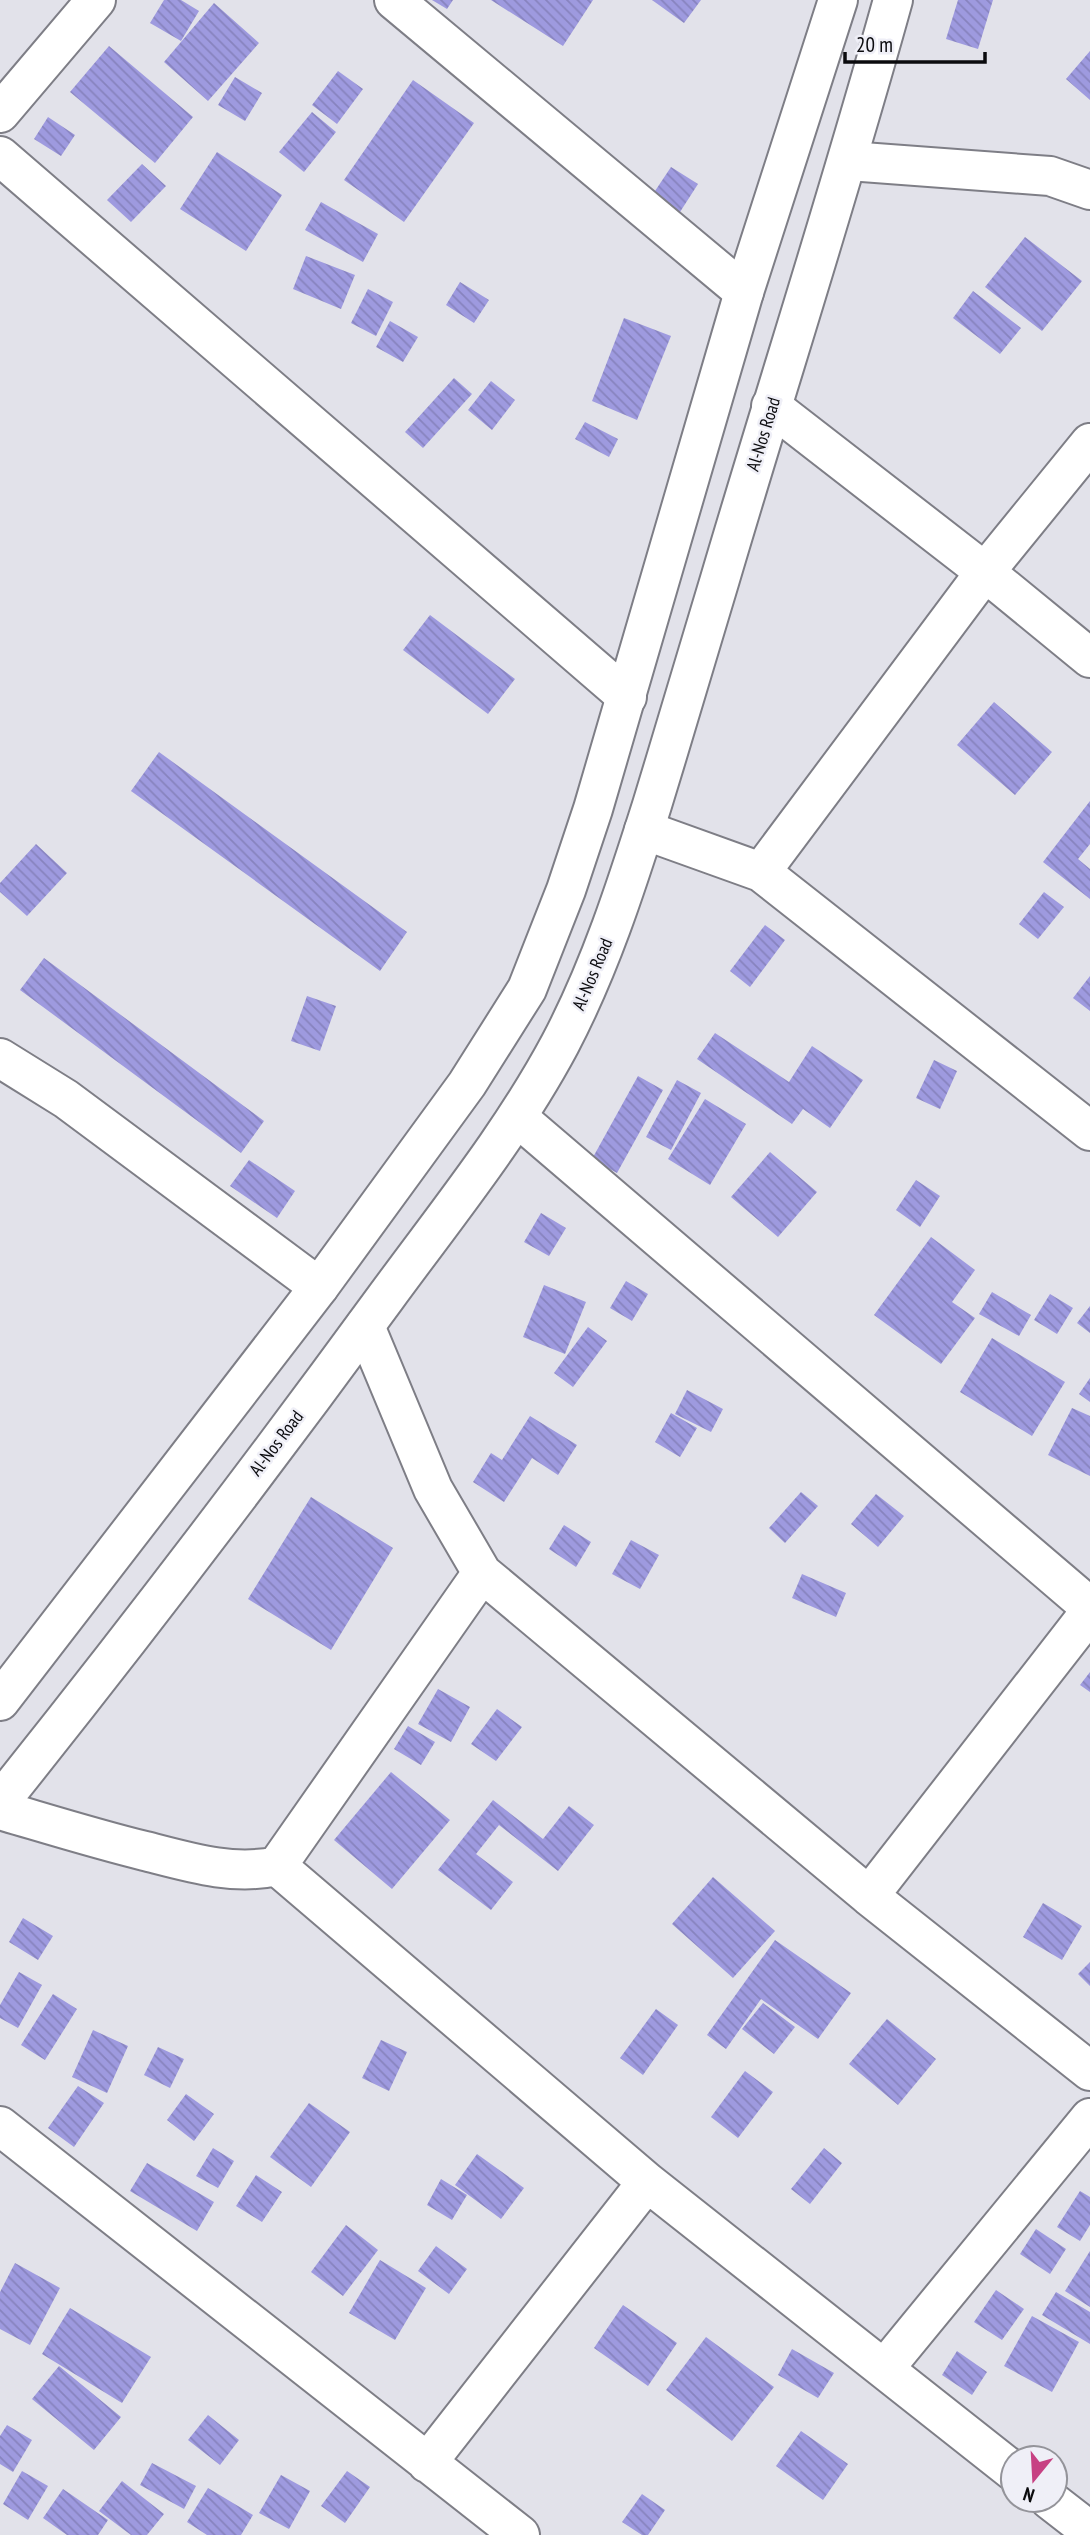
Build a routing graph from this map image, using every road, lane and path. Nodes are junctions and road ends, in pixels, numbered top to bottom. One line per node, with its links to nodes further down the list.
1 (96, 0): 5 (street)
2 (394, 0): 9 (street)
3 (838, 0): 9 (street)
4 (893, 0): 7 (street, Al-Nos Road)
5 (0, 113)
6 (0, 156): 14 (street)
7 (849, 161): 8 (street); 10 (street, Al-Nos Road)
8 (1090, 190)
9 (744, 292): 14 (street)
10 (771, 406): 12 (street); 15 (street, Al-Nos Road)
11 (1090, 443): 12 (street)
12 (985, 572): 13 (street); 16 (street)
13 (1090, 658)
14 (627, 697): 20 (street)
15 (644, 830): 16 (street); 18 (street, Al-Nos Road)
16 (761, 872): 19 (street)
17 (0, 1058): 20 (street)
18 (517, 1117): 21 (street, Al-Nos Road); 23 (street)
19 (1090, 1131)
20 (319, 1287): 24 (street)
21 (365, 1326): 22 (street); 25 (street, Al-Nos Road)
22 (482, 1573): 27 (street); 28 (street)
23 (1090, 1609): 28 (street)
24 (0, 1701)
25 (0, 1802)
26 (0, 1810): 27 (street)
27 (277, 1866): 32 (street)
28 (869, 1896): 29 (street)
29 (1090, 2071)
30 (1090, 2118): 33 (street)
31 (0, 2126): 35 (street)
32 (647, 2182): 33 (street); 35 (street)
33 (884, 2369): 34 (street)
34 (999, 2460)
35 (427, 2463): 37 (street)
36 (1068, 2514): 38 (street)
37 (504, 2530)
38 (1090, 2532)

